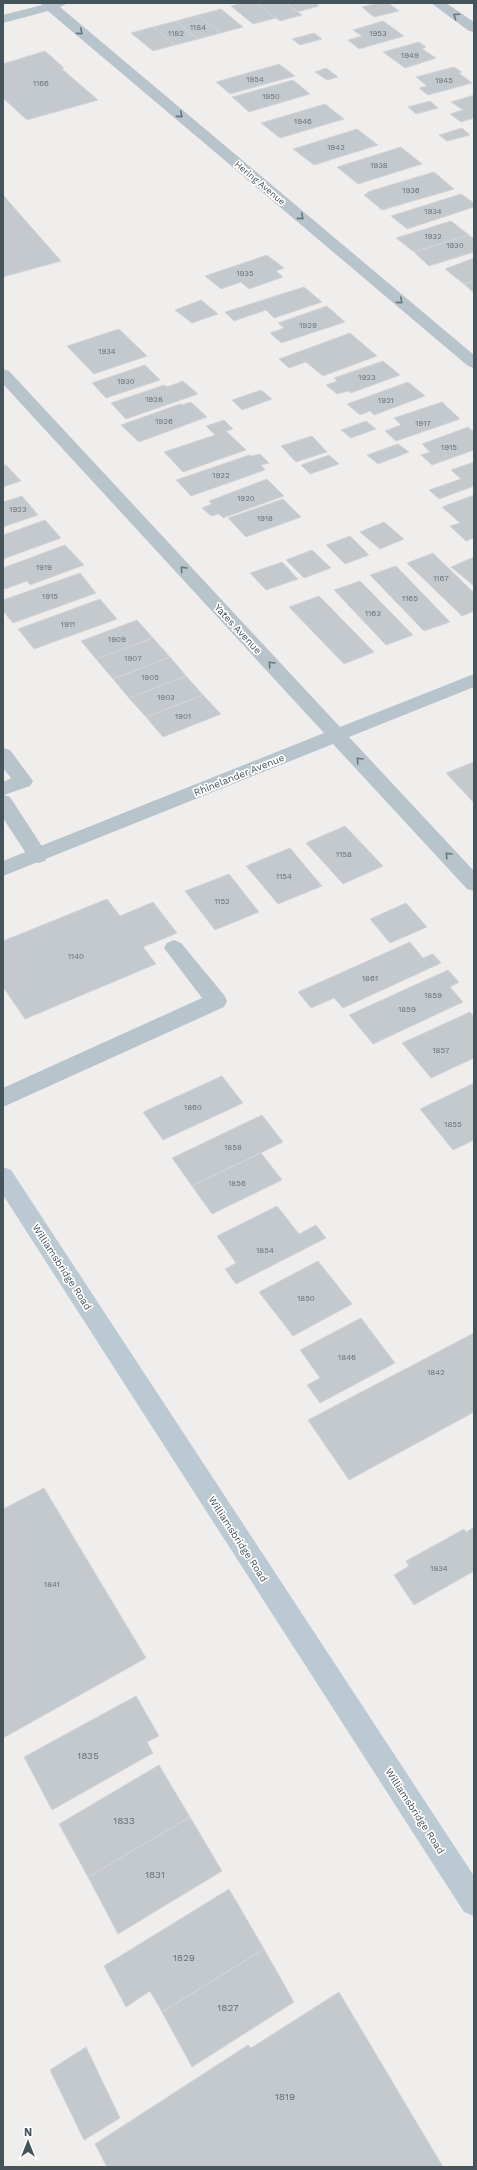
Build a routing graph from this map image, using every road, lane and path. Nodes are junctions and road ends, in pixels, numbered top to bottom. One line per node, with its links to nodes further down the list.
1 (437, 3): 4 (street, one-way to 1)
2 (54, 4): 3 (street); 5 (street, Hering Avenue, one-way to 5)
3 (3, 19)
4 (474, 28)
5 (474, 363)
6 (3, 374): 8 (street, Yates Avenue, one-way to 6)
7 (474, 680): 8 (street, Rhinelander Avenue)
8 (338, 736): 12 (street, Rhinelander Avenue); 14 (street, Yates Avenue, one-way to 8)
9 (3, 756): 10 (street)
10 (3, 789)
11 (3, 802): 12 (street)
12 (38, 856): 13 (street, Rhinelander Avenue)
13 (3, 869)
14 (474, 884)
15 (174, 948): 16 (street)
16 (3, 1098)
17 (3, 1176): 18 (main road, Williamsbridge Road)
18 (474, 1902)

